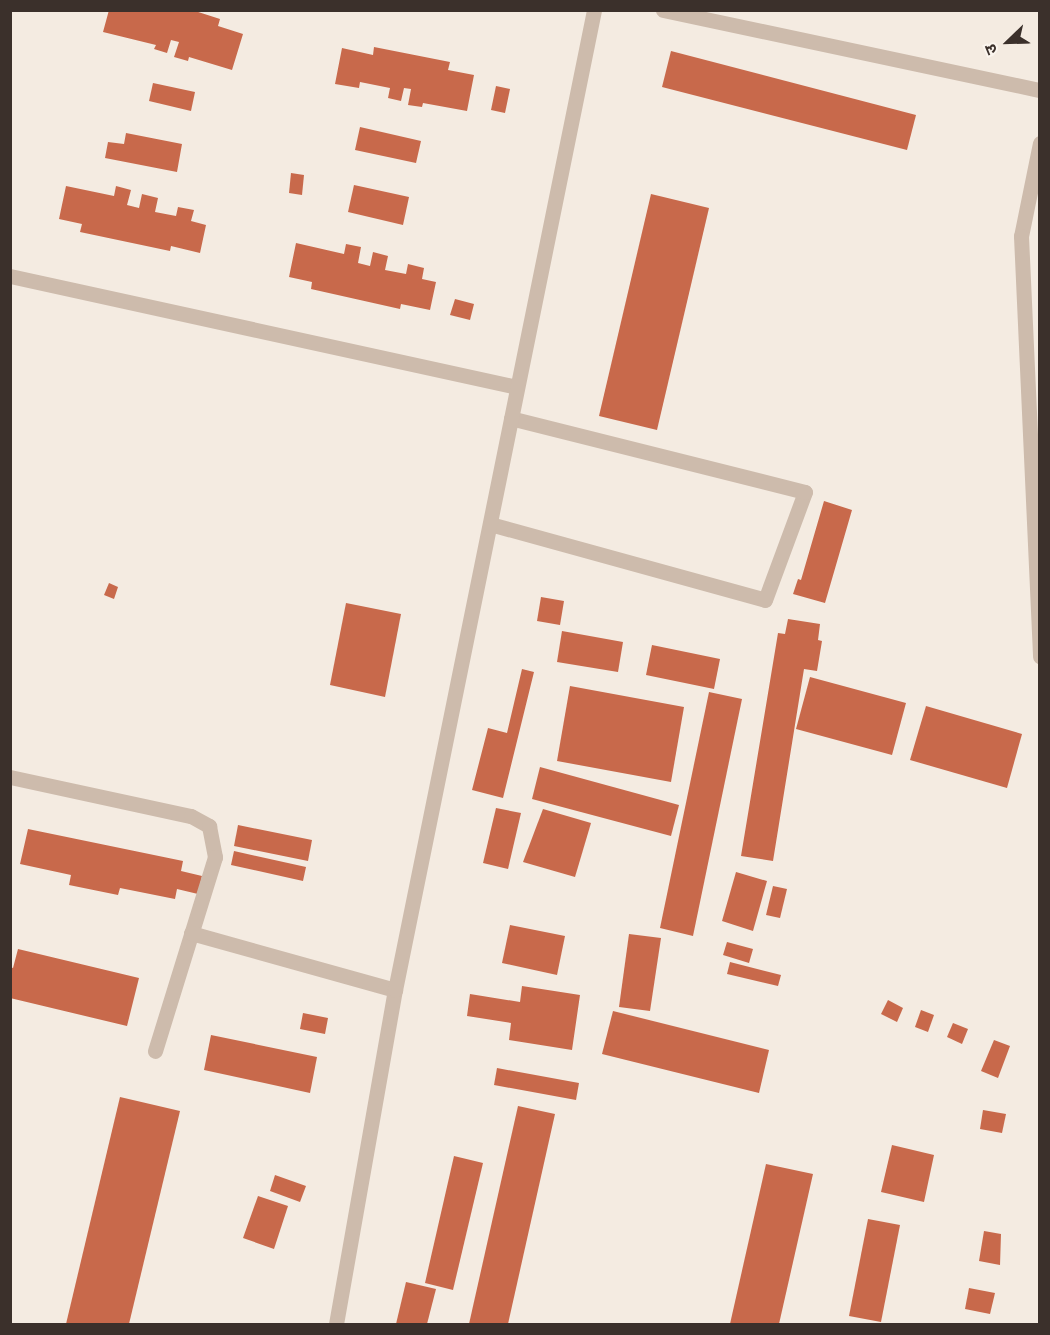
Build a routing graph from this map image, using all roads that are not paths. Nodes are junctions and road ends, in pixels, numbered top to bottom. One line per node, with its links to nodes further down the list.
1 (594, 10): 6 (street)
2 (663, 10): 3 (street)
3 (1040, 90)
4 (1040, 142): 9 (street)
5 (10, 276): 6 (street)
6 (517, 387): 7 (street)
7 (511, 418): 8 (street); 8 (street)
8 (490, 524): 12 (street)
9 (1040, 657)
10 (10, 777): 11 (street)
11 (191, 933): 12 (street); 13 (street)
12 (394, 990): 14 (street)
13 (155, 1051)
14 (336, 1324)

